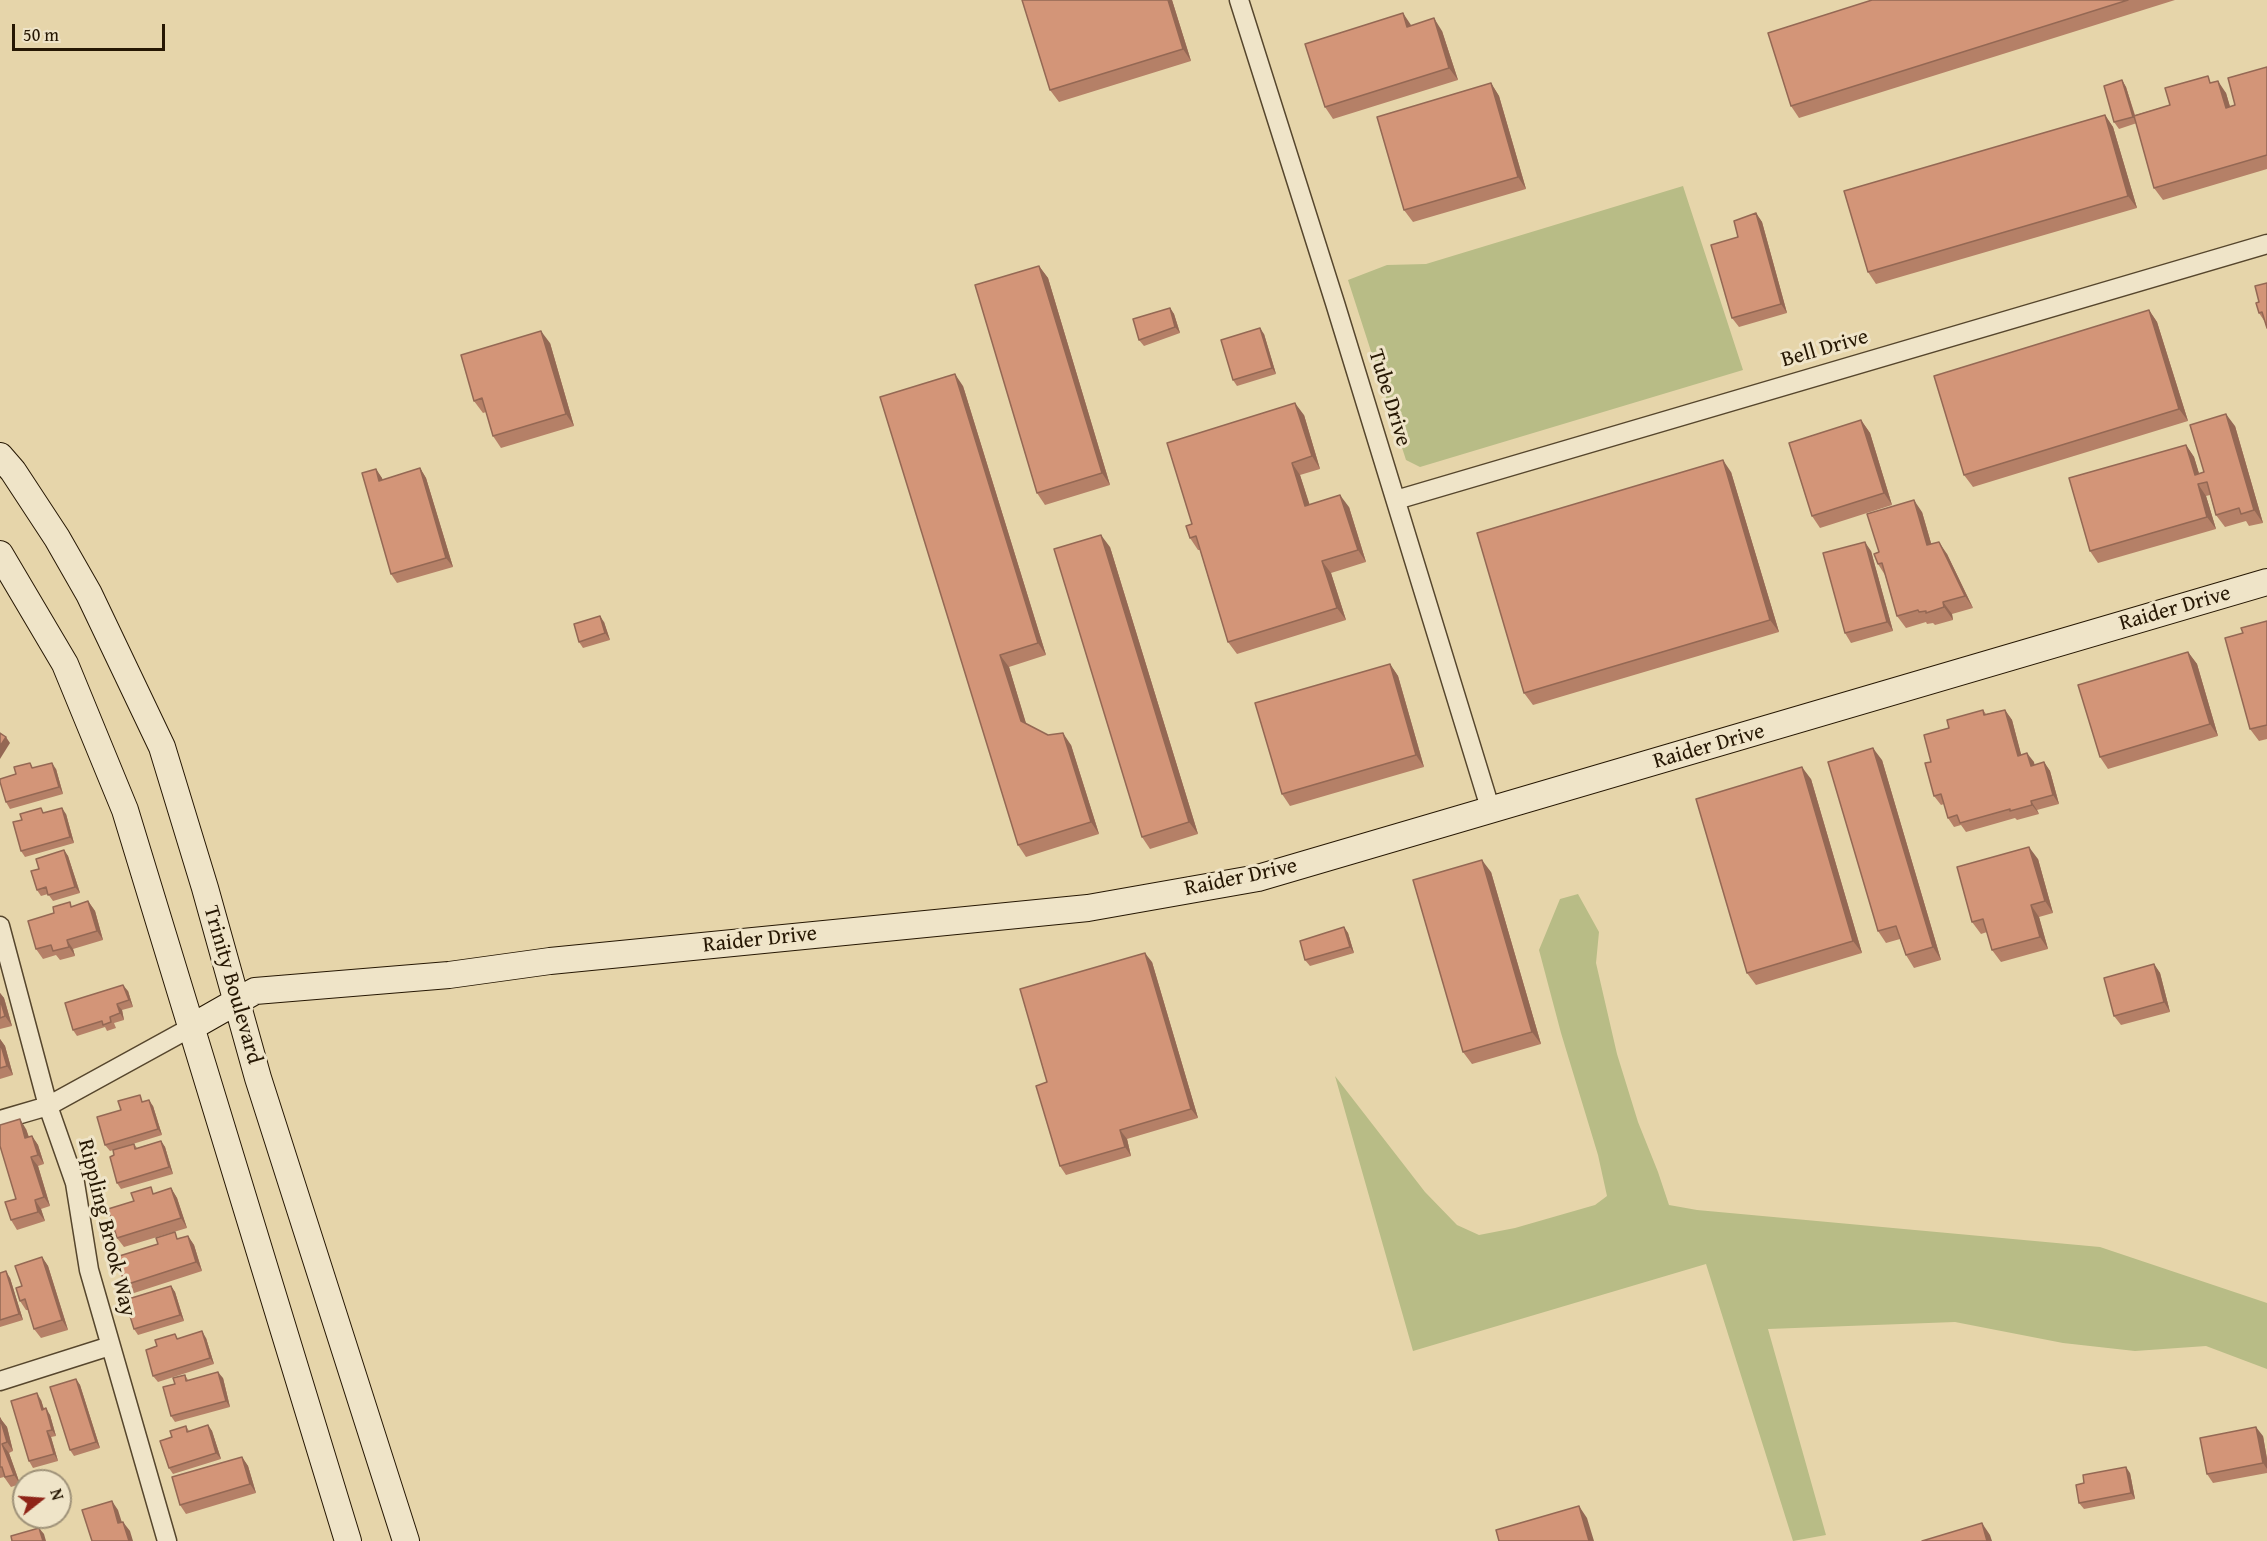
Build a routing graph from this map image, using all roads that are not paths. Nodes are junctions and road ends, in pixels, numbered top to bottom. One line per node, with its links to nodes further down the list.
1 (1239, 0): 4 (street, Tube Drive)
2 (2267, 244): 4 (street, Bell Drive)
3 (0, 456): 9 (main road, Trinity Boulevard)
4 (1396, 500): 7 (street, Tube Drive)
5 (0, 554): 10 (main road)
6 (2267, 582): 7 (main road, Raider Drive)
7 (1491, 812): 9 (main road, Raider Drive)
8 (0, 926): 11 (street, Rippling Brook Way)
9 (237, 1001): 10 (main road, Raider Drive); 17 (main road, Trinity Boulevard)
10 (190, 1028): 11 (street); 16 (main road)
11 (48, 1106): 12 (street); 13 (street, Rippling Brook Way)
12 (0, 1120)
13 (110, 1346): 14 (street); 15 (street, Rippling Brook Way)
14 (0, 1381)
15 (168, 1541)
16 (348, 1541)
17 (406, 1541)

